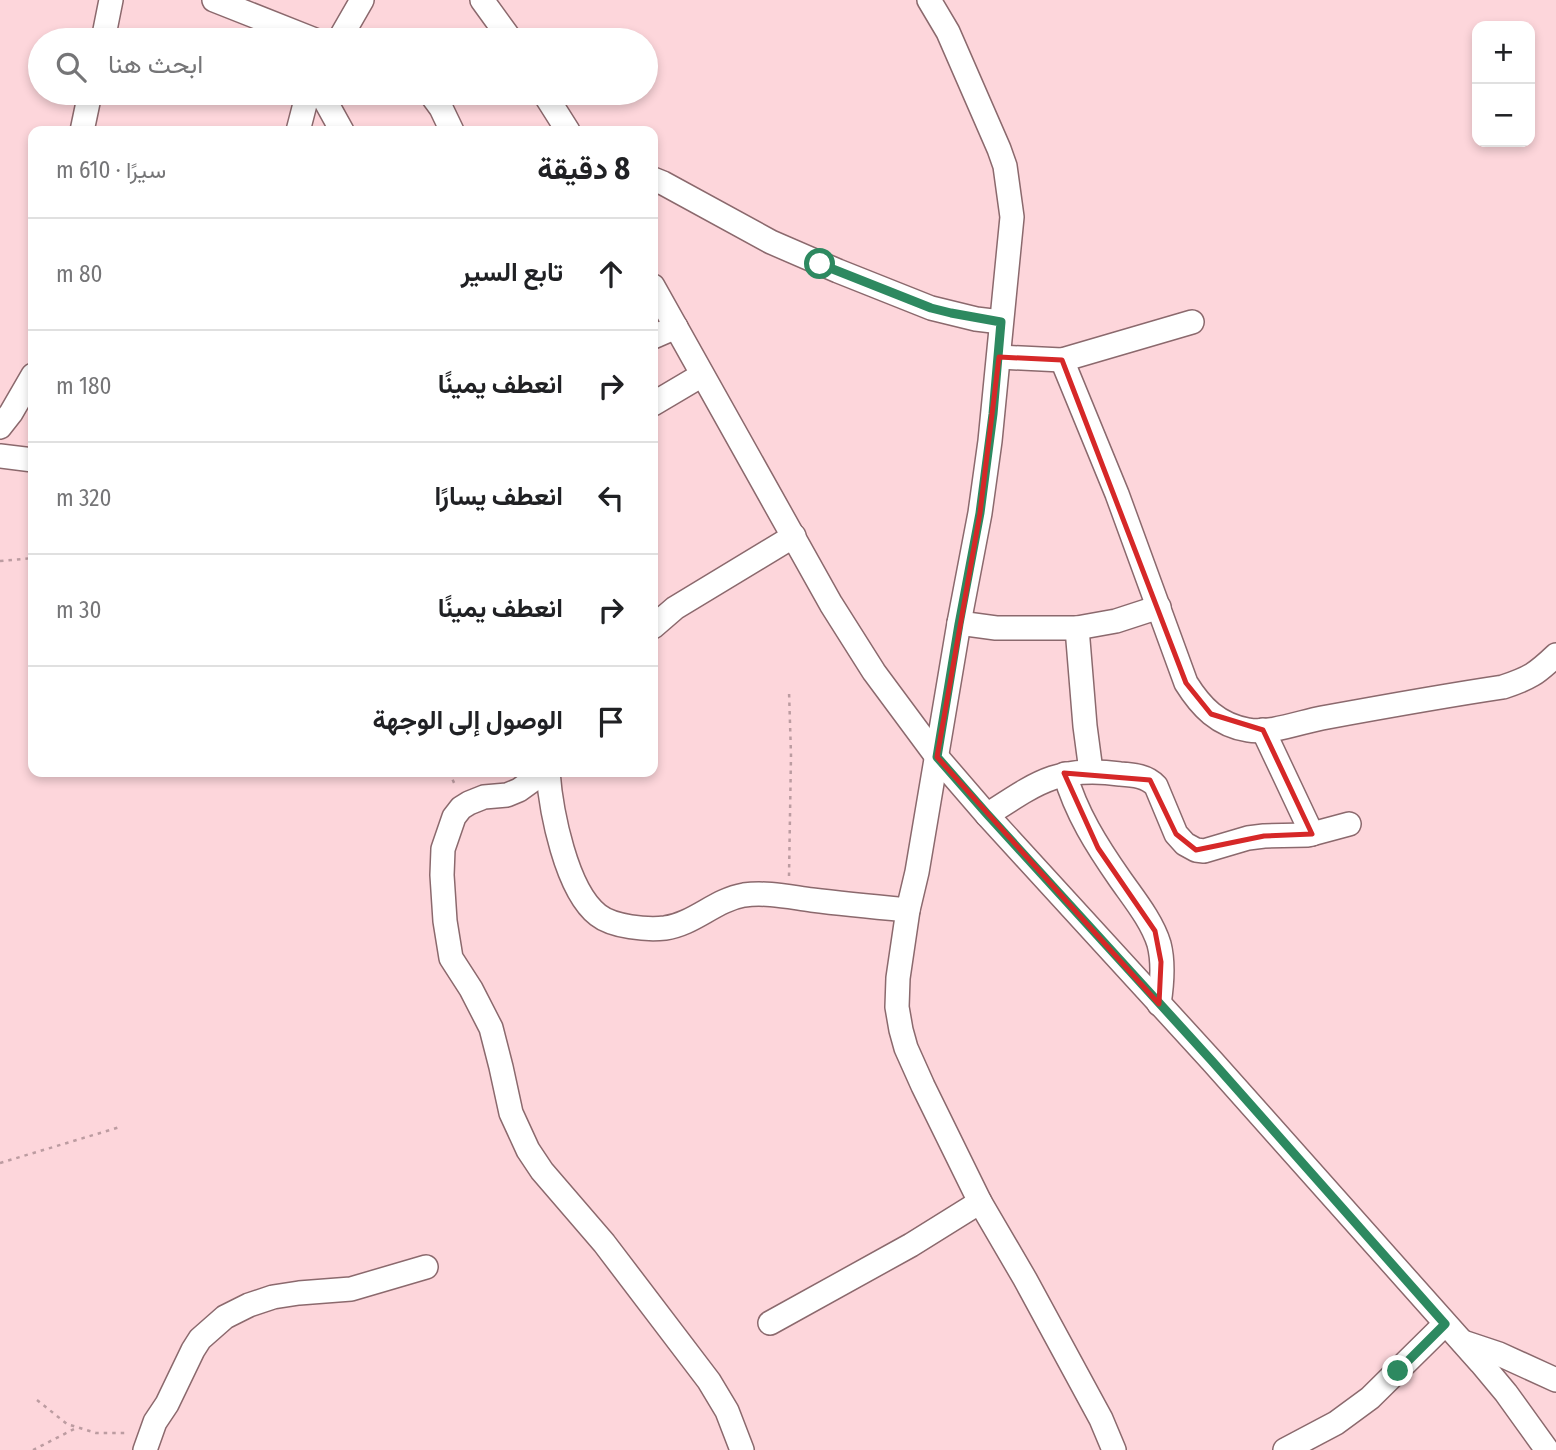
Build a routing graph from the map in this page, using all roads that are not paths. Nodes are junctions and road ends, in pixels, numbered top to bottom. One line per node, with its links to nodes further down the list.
1 (111, 0): 6 (street)
2 (214, 0): 7 (street)
3 (362, 0): 8 (street)
4 (482, 0): 9 (street)
5 (929, 0): 22 (street)
6 (105, 28)
7 (284, 28)
8 (346, 28)
9 (502, 28)
10 (87, 105): 15 (street)
11 (305, 105): 16 (street)
12 (328, 105): 17 (street)
13 (439, 105): 18 (street)
14 (552, 105): 19 (street)
15 (83, 126)
16 (299, 126)
17 (339, 126)
18 (450, 126)
19 (565, 126)
20 (658, 182): 22 (street)
21 (658, 295): 24 (street)
22 (1001, 322): 26 (street)
23 (1192, 322): 27 (street)
24 (676, 327): 25 (street); 28 (street)
25 (658, 335)
26 (999, 357): 27 (street); 37 (street)
27 (1062, 360): 35 (street)
28 (702, 375): 30 (street); 34 (street)
29 (28, 383): 31 (street)
30 (658, 401)
31 (0, 427)
32 (0, 456): 33 (street)
33 (28, 459)
34 (794, 537): 36 (street); 41 (street)
35 (1159, 607): 38 (street); 40 (street)
36 (658, 623)
37 (959, 624): 38 (street); 41 (street)
38 (1077, 628): 42 (street)
39 (1556, 655): 40 (street)
40 (1263, 730): 48 (street)
41 (937, 757): 46 (street); 49 (street)
42 (1091, 771): 43 (street); 48 (street)
43 (1065, 774): 46 (street); 50 (street)
44 (538, 777): 57 (street)
45 (547, 777): 49 (street)
46 (987, 814): 50 (street)
47 (1349, 824): 48 (street)
48 (1312, 834)
49 (908, 909): 51 (street)
50 (1159, 1004): 54 (street)
51 (980, 1202): 53 (street); 58 (street)
52 (426, 1267): 56 (street)
53 (770, 1323)
54 (1452, 1333): 55 (street); 59 (street); 60 (street)
55 (1556, 1380)
56 (145, 1450)
57 (742, 1450)
58 (1114, 1450)
59 (1285, 1450)
60 (1547, 1450)

